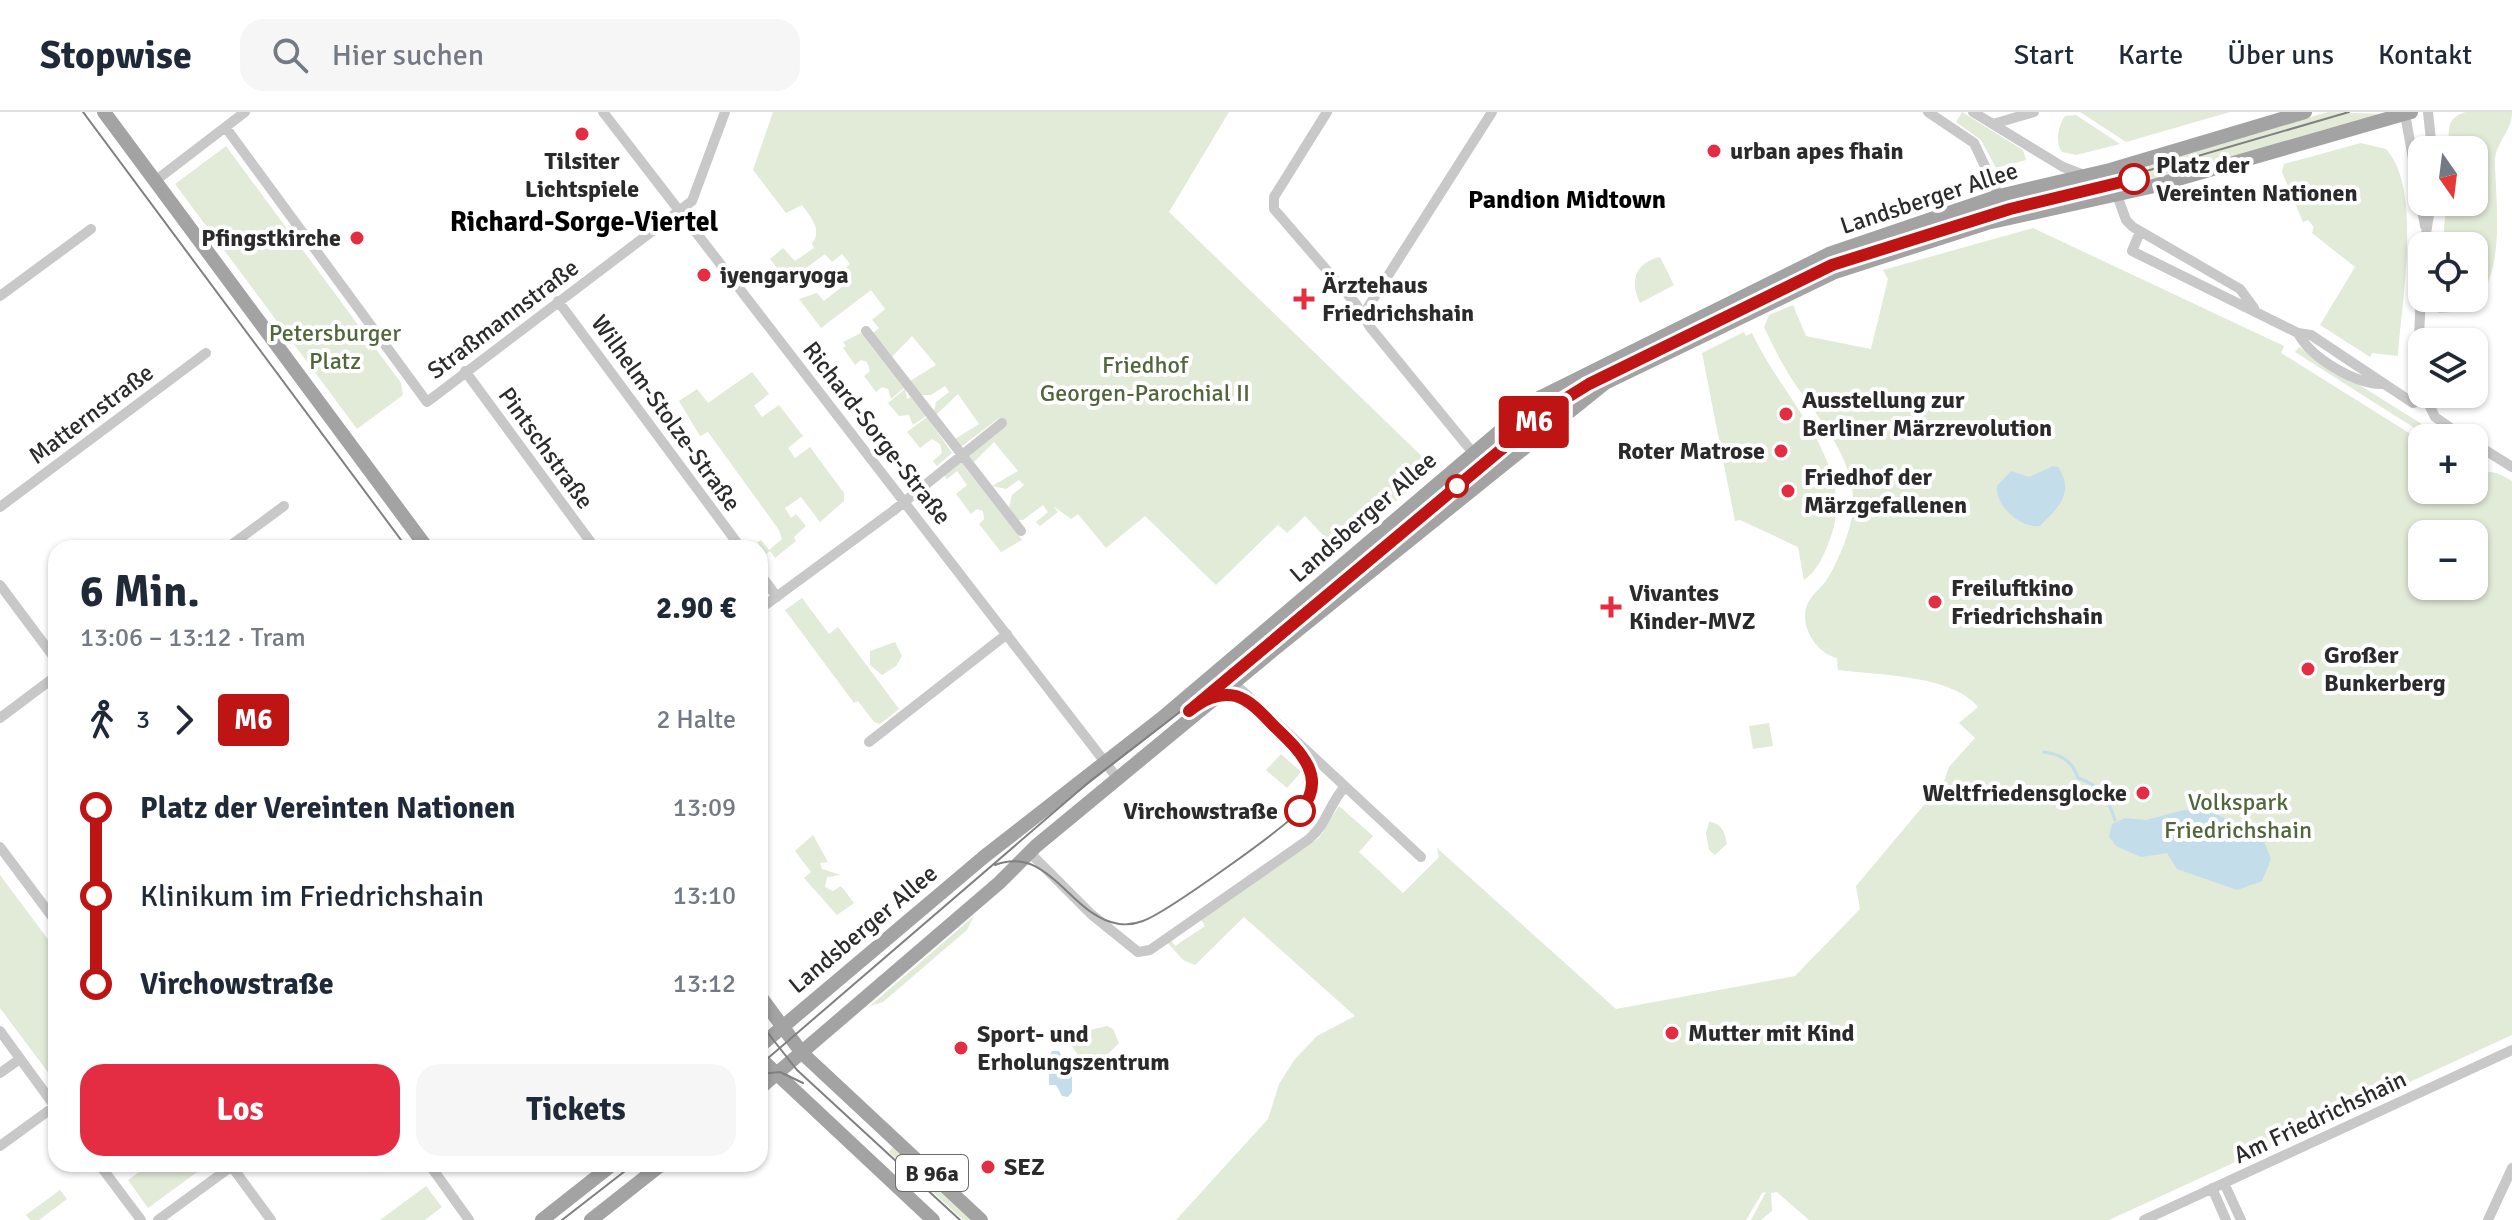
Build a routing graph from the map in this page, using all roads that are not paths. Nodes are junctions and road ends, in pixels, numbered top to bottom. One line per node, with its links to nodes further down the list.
1 (104, 112): 17 (main road)
2 (245, 112): 14 (street)
3 (603, 112): 20 (street, Richard-Sorge-Straße)
4 (725, 112): 20 (street)
5 (1327, 112): 30 (street)
6 (1492, 112): 30 (street)
7 (1928, 112): 19 (street)
8 (1973, 112): 13 (street)
9 (2034, 112): 13 (street)
10 (2305, 112): 16 (main road)
11 (2428, 112): 15 (street)
12 (2407, 113): 18 (main road); 23 (street)
13 (1993, 124): 16 (street)
14 (226, 128): 17 (street); 33 (street, Straßmannstraße)
15 (2431, 136)
16 (2084, 175): 19 (main road, Landsberger Allee)
17 (155, 181): 48 (main road)
18 (2117, 195): 21 (main road); 25 (street)
19 (1999, 196): 21 (street); 38 (main road, Landsberger Allee)
20 (681, 212): 28 (street, Straßmannstraße); 43 (street, Richard-Sorge-Straße)
21 (2035, 214): 42 (main road, Landsberger Allee)
22 (2428, 216): 23 (street)
23 (2425, 226): 26 (street)
24 (91, 229): 27 (street)
25 (2140, 232): 29 (street); 29 (street)
26 (2425, 232)
27 (0, 296)
28 (558, 301): 33 (street, Straßmannstraße); 50 (street, Wilhelm-Stolze-Straße)
29 (2255, 309): 34 (street)
30 (1363, 315): 38 (street)
31 (866, 331): 40 (street)
32 (206, 353): 45 (street, Matternstraße)
33 (465, 371): 49 (street, Pintschstraße)
34 (2408, 400)
35 (2430, 408): 37 (street)
36 (1002, 423): 40 (street)
37 (2445, 424)
38 (1473, 452): 42 (street); 61 (main road, Landsberger Allee)
39 (2488, 452): 41 (street)
40 (961, 454): 43 (street); 46 (street)
41 (2512, 467)
42 (1492, 476): 58 (main road, Landsberger Allee)
43 (903, 500): 53 (street); 55 (street, Richard-Sorge-Straße)
44 (284, 506): 47 (street)
45 (0, 507)
46 (1021, 531)
47 (238, 540)
48 (421, 540)
49 (589, 540)
50 (735, 540)
51 (0, 585): 56 (street)
52 (768, 585): 53 (street)
53 (777, 597): 54 (street)
54 (768, 603)
55 (1007, 634): 60 (street); 61 (street, Richard-Sorge-Straße)
56 (48, 649)
57 (48, 682): 59 (street)
58 (1234, 683): 62 (main road, Landsberger Allee); 63 (street)
59 (0, 718)
60 (869, 742)
61 (1104, 762): 62 (street, Richard-Sorge-Straße); 69 (main road, Landsberger Allee)
62 (1118, 779): 65 (main road, Landsberger Allee)
63 (1344, 788): 65 (street); 66 (street)
64 (0, 847): 67 (street)
65 (1033, 856): 73 (main road, Landsberger Allee)
66 (1421, 857)
67 (48, 911)
68 (768, 1007): 69 (main road, B 96a)
69 (781, 1026): 71 (main road, Landsberger Allee); 73 (main road, B 96a)
70 (0, 1031): 74 (street)
71 (768, 1038)
72 (2512, 1050): 89 (street, Am Friedrichshain)
73 (802, 1053): 77 (main road, Landsberger Allee); 98 (main road, B 96a)
74 (20, 1059): 76 (street); 79 (street)
75 (768, 1067): 77 (main road, B 96a)
76 (0, 1073)
77 (776, 1076): 78 (main road, Landsberger Allee); 97 (main road, B 96a)
78 (768, 1082)
79 (48, 1097)
80 (48, 1112): 81 (street)
81 (0, 1146)
82 (2512, 1168): 102 (street)
83 (105, 1172): 91 (street)
84 (222, 1172): 92 (street)
85 (236, 1172): 93 (street)
86 (435, 1172): 94 (street)
87 (603, 1172): 95 (main road)
88 (652, 1172): 96 (main road)
89 (2224, 1183): 90 (street, Am Friedrichshain); 101 (street)
90 (2212, 1188): 99 (street, Am Friedrichshain); 100 (street)
91 (141, 1220)
92 (158, 1220)
93 (271, 1220)
94 (469, 1220)
95 (542, 1220)
96 (591, 1220)
97 (933, 1220)
98 (981, 1220)
99 (2144, 1220)
100 (2226, 1220)
101 (2241, 1220)
102 (2488, 1220)

